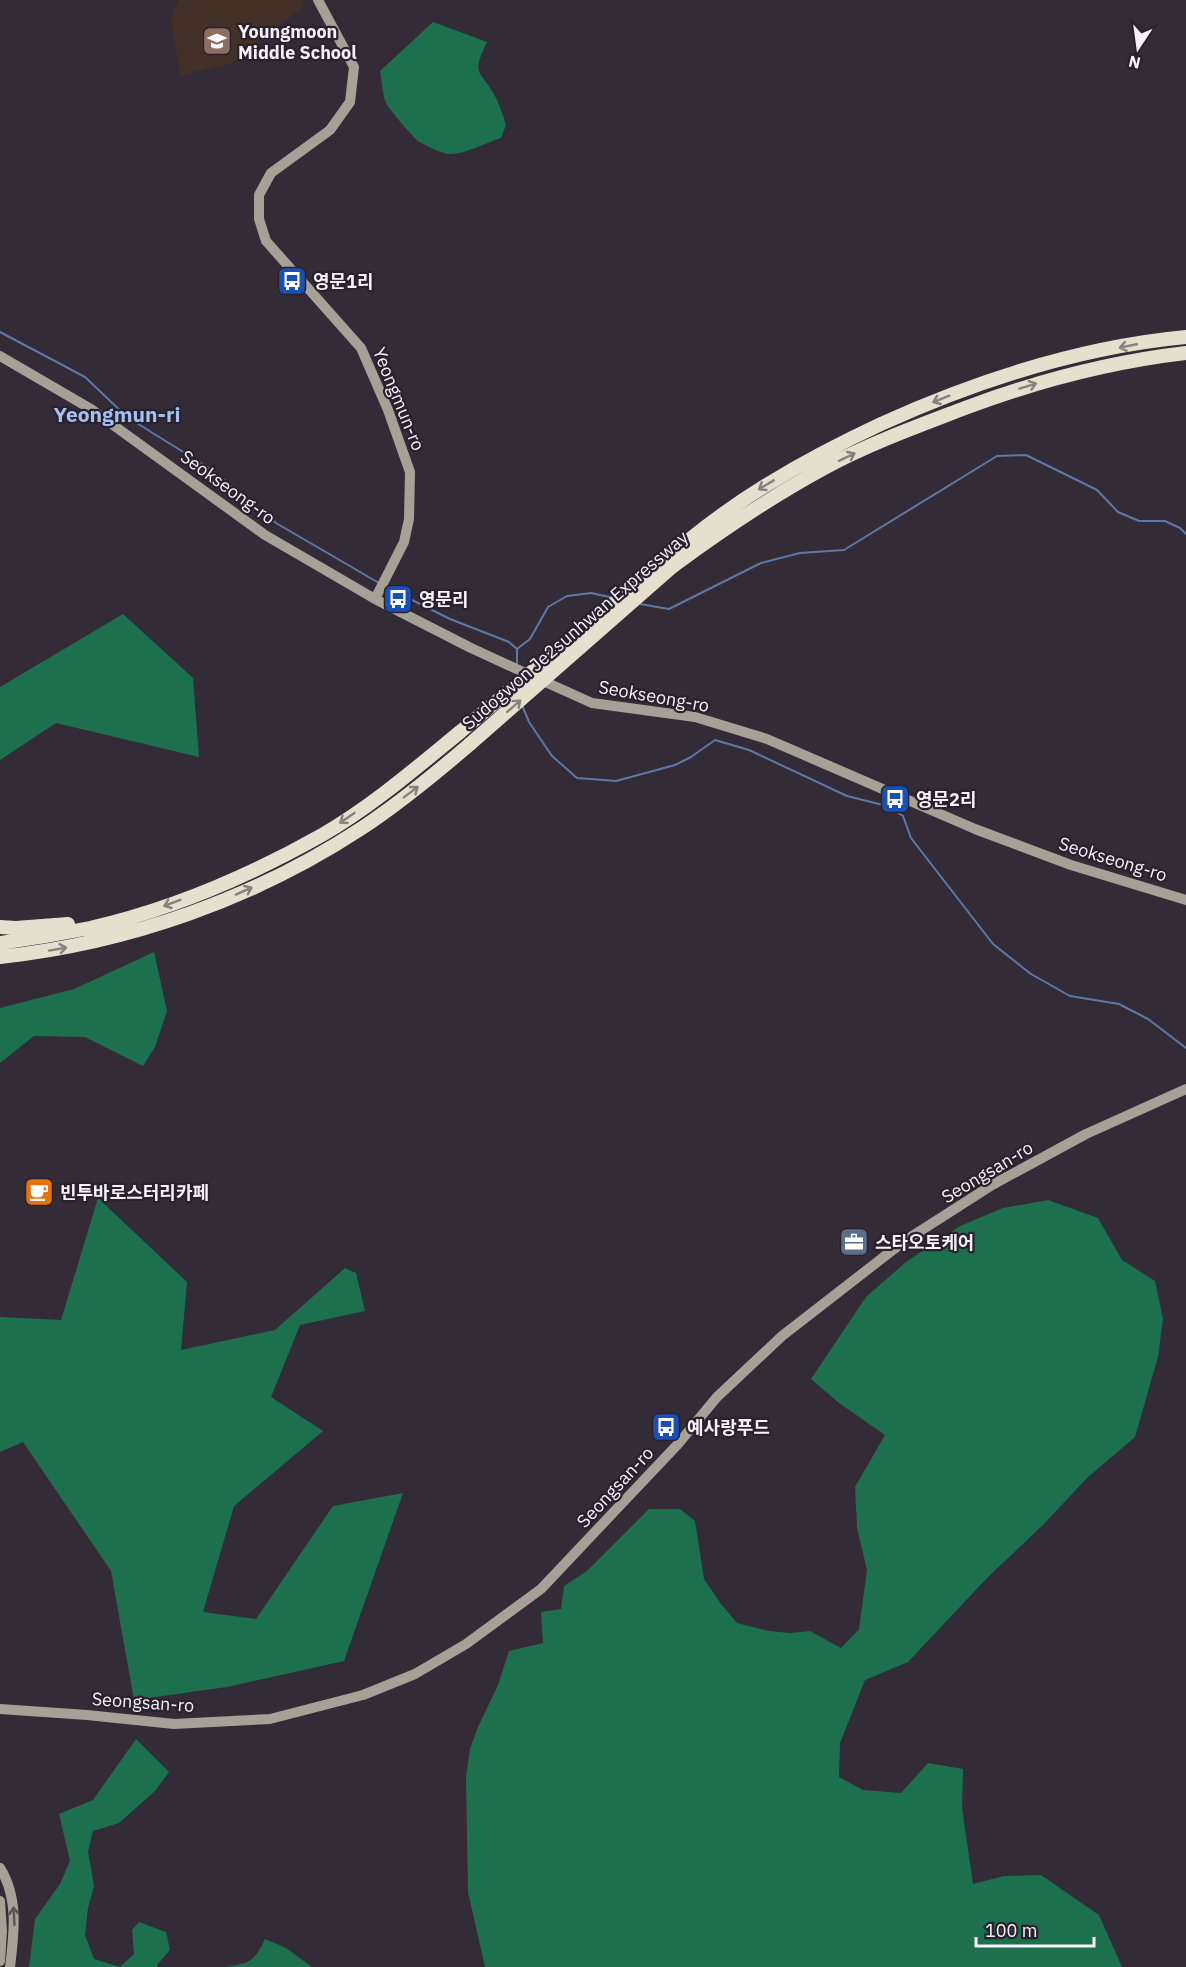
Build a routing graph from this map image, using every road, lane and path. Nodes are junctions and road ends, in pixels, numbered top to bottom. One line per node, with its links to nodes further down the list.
1 (318, 0): 6 (street, Yeongmun-ro)
2 (1186, 337): 5 (highway, Sudogwon Je2sunhwan Expressway, one-way to 5)
3 (1186, 352): 5 (highway, Sudogwon Je2sunhwan Expressway, one-way to 3)
4 (0, 356): 6 (street, Seokseong-ro)
5 (670, 563): 9 (highway, Sudogwon Je2sunhwan Expressway, one-way to 9, bridge); 11 (highway, Sudogwon Je2sunhwan Expressway, one-way to 5, bridge)
6 (377, 596): 7 (street, Seokseong-ro)
7 (1186, 900)
8 (0, 927): 9 (highway)
9 (90, 928): 10 (highway, Sudogwon Je2sunhwan Expressway)
10 (0, 943)
11 (0, 957)
12 (1186, 1089): 13 (street, Seongsan-ro)
13 (0, 1709)
14 (0, 1868): 17 (street, one-way to 14)
15 (0, 1901): 16 (street)
16 (0, 1961)
17 (10, 1967)

